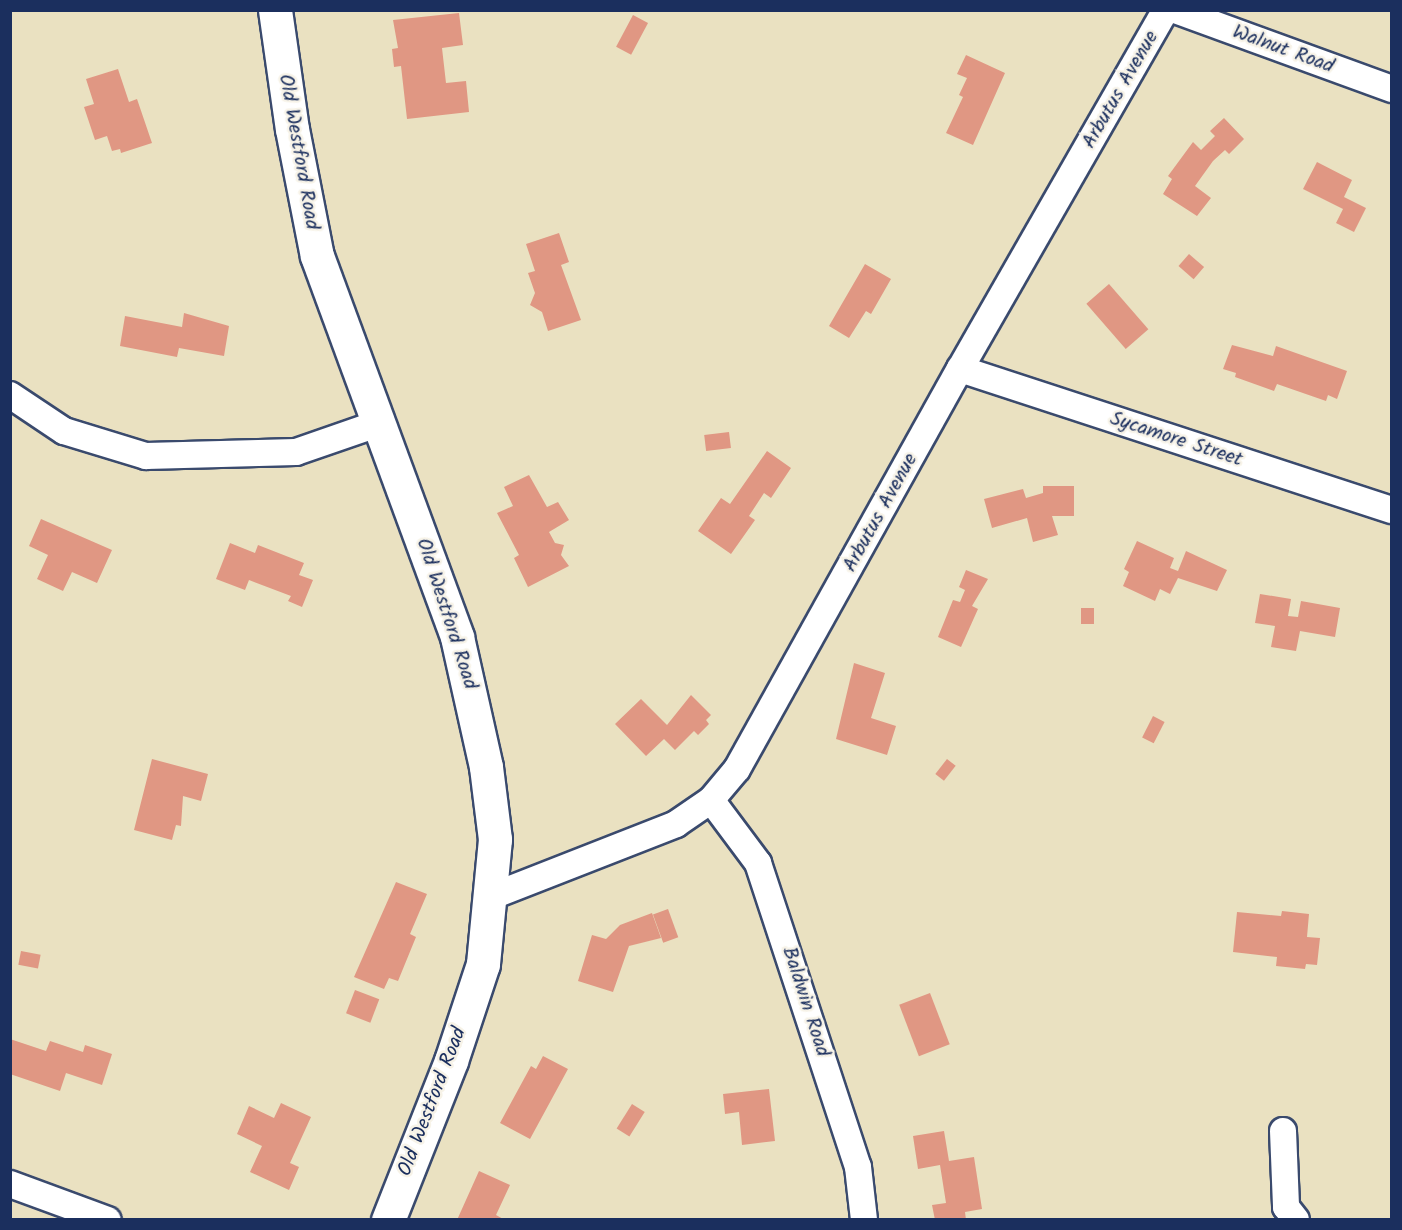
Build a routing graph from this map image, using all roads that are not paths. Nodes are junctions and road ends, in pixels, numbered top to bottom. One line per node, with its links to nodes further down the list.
1 (275, 10): 7 (main road, Old Westford Road)
2 (1166, 10): 5 (street, Arbutus Avenue)
3 (1175, 10): 4 (street, Walnut Road)
4 (1392, 89)
5 (960, 369): 8 (street, Sycamore Street); 9 (street, Arbutus Avenue)
6 (10, 395): 7 (street)
7 (378, 424): 10 (main road, Old Westford Road)
8 (1392, 510)
9 (711, 800): 10 (street, Arbutus Avenue); 15 (street, Baldwin Road)
10 (490, 897): 14 (main road, Old Westford Road)
11 (1282, 1131): 16 (street)
12 (10, 1184): 13 (street)
13 (108, 1220)
14 (388, 1220)
15 (864, 1220)
16 (1296, 1220)

